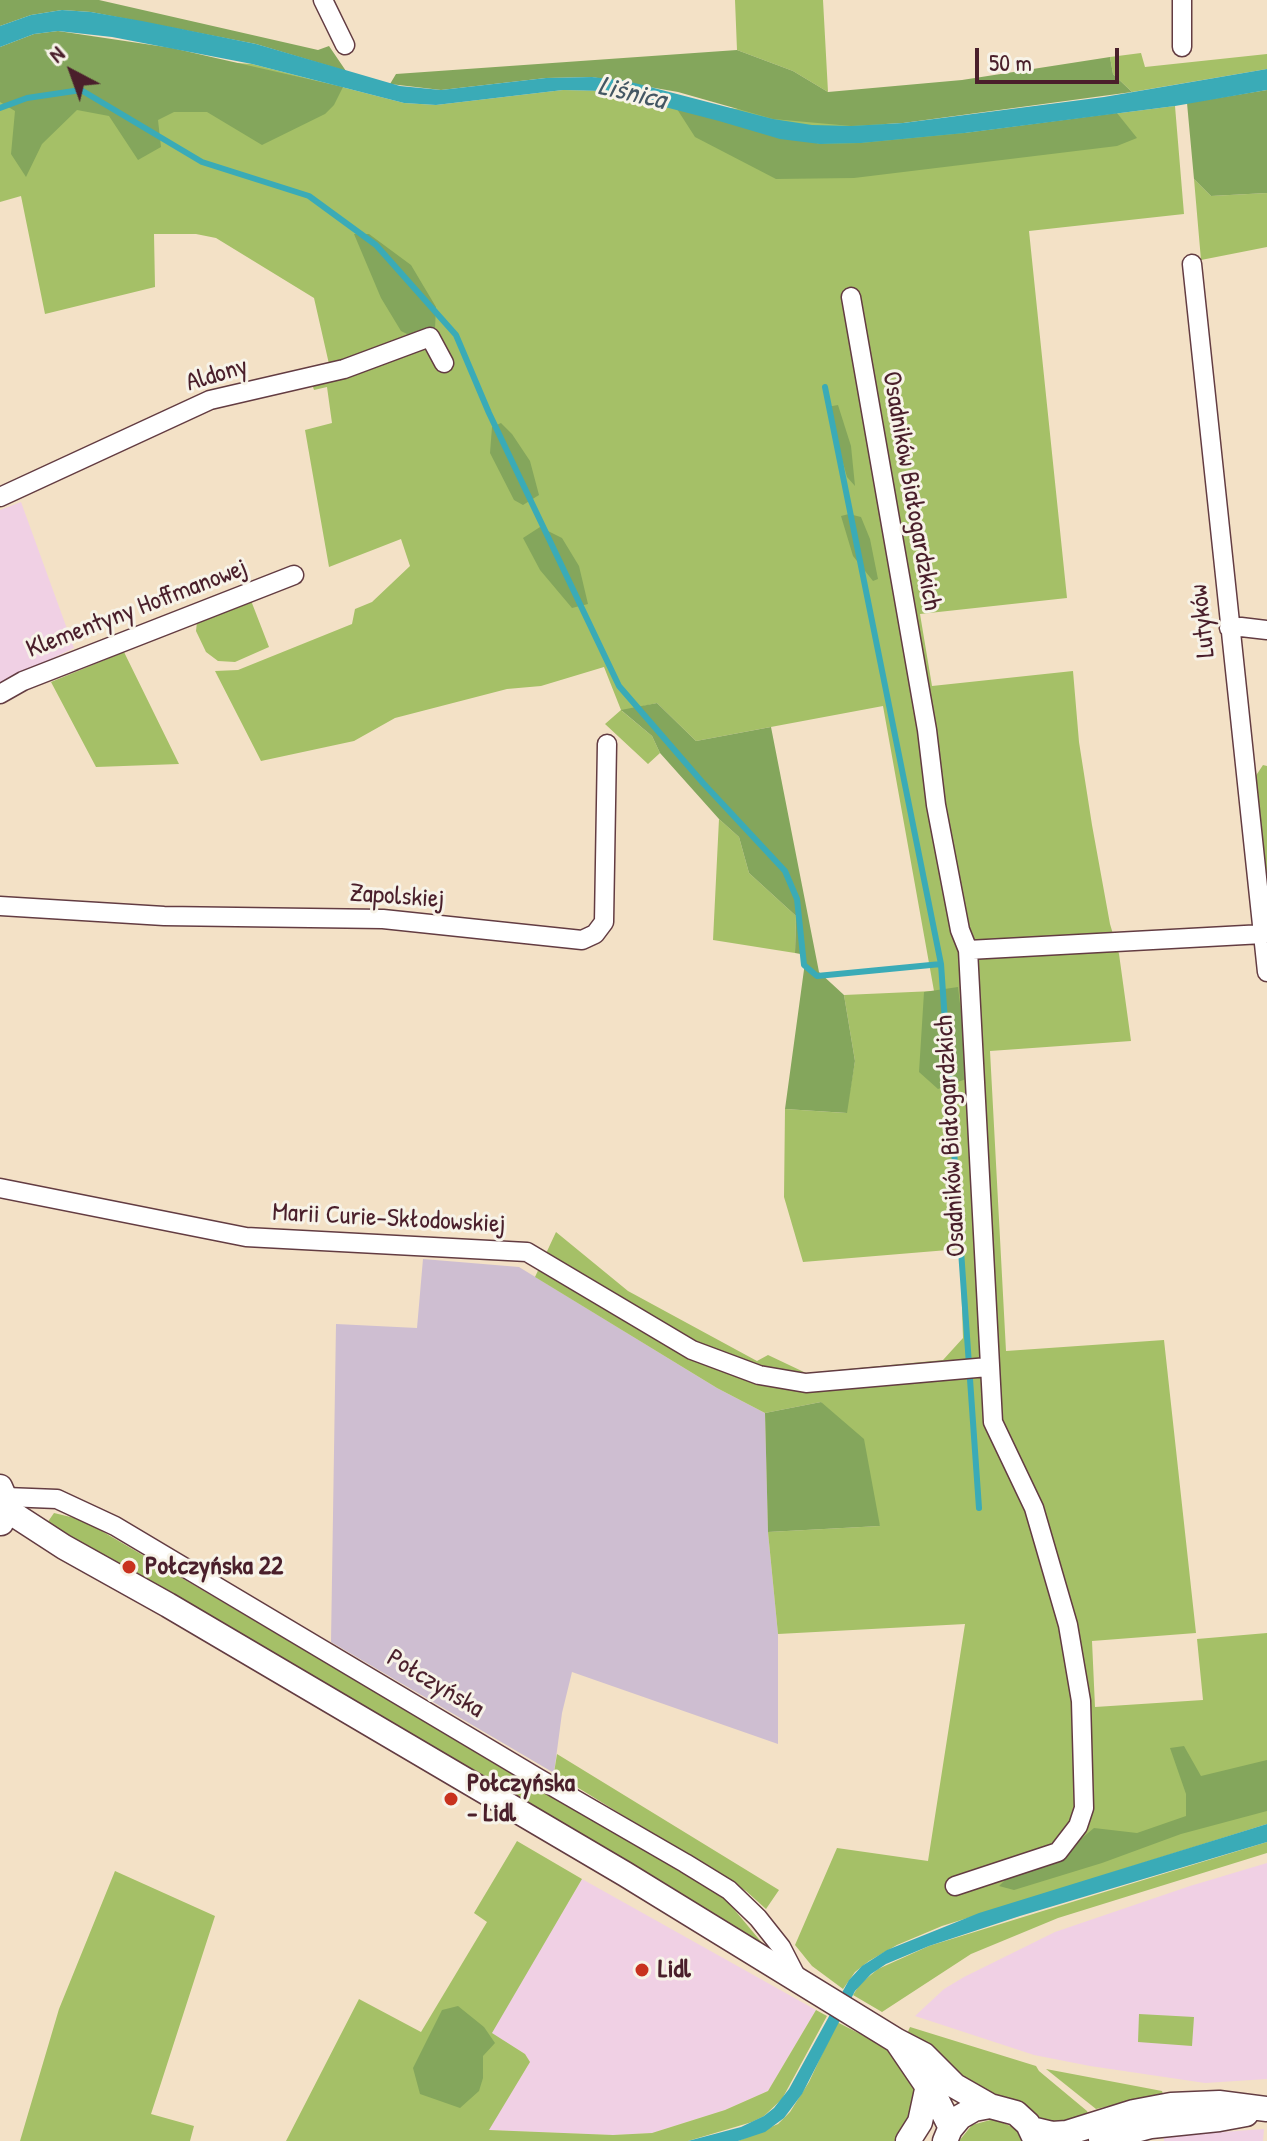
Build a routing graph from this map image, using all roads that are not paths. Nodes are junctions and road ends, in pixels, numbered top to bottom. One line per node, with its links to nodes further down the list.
1 (323, 0): 3 (street)
2 (1182, 0): 4 (street)
3 (345, 45)
4 (1182, 47)
5 (1192, 264): 10 (street, Lutyków)
6 (851, 297): 16 (street, Osadników Białogardzkich)
7 (444, 363): 8 (street, Aldony)
8 (0, 497)
9 (294, 575): 12 (street, Klementyny Hoffmanowej)
10 (1229, 628): 11 (street); 15 (street, Lutyków)
11 (1267, 630)
12 (0, 694)
13 (607, 744): 14 (street, Zapolskiej)
14 (0, 906)
15 (1263, 934): 16 (street); 17 (street, Lutyków)
16 (968, 950): 19 (street, Osadników Białogardzkich)
17 (1267, 962)
18 (0, 1188): 19 (street, Marii Curie-Skłodowskiej)
19 (976, 1368): 21 (street, Osadników Białogardzkich)
20 (3, 1509): 22 (street, Połczyńska); 22 (street, Połczyńska)
21 (955, 1886)
22 (797, 1978): 23 (street, Połczyńska)
23 (897, 2041): 24 (street, Połczyńska); 25 (street, Połczyńska)
24 (928, 2085): 27 (street, Połczyńska); 29 (street)
25 (990, 2106): 27 (street); 28 (street, Połczyńska)
26 (1265, 2109): 28 (street); 31 (street)
27 (948, 2132): 30 (street)
28 (1034, 2135)
29 (908, 2141)
30 (924, 2141)
31 (1095, 2141)

